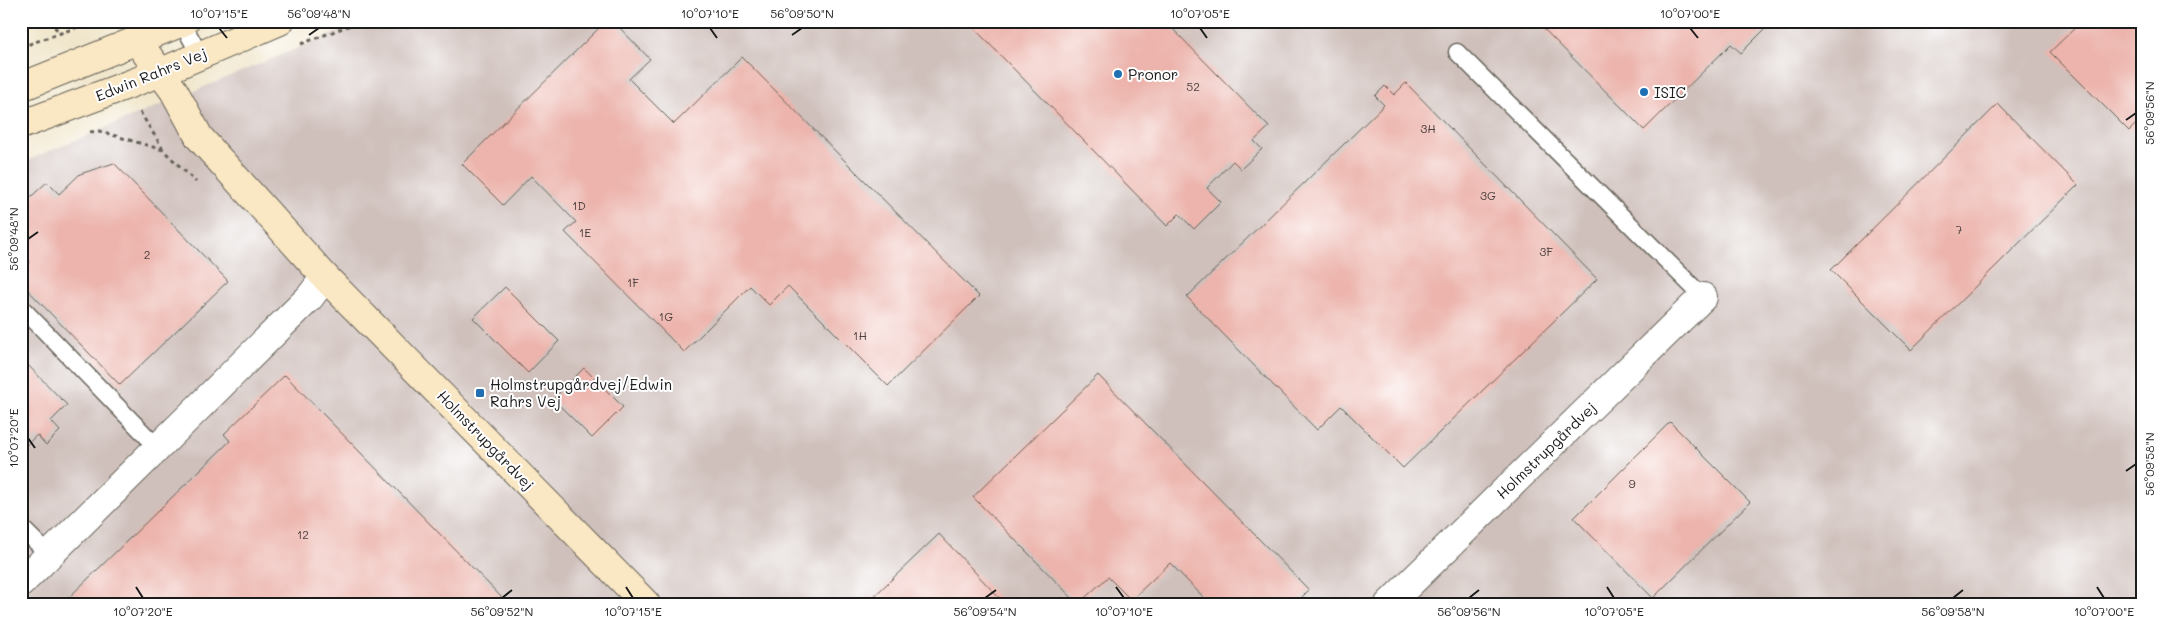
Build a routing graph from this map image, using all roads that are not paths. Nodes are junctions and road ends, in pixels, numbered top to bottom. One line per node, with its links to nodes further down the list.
1 (280, 21): 5 (street, Edwin Rahrs Vej)
2 (182, 22): 3 (street); 5 (lane)
3 (137, 41): 6 (street, Holmstrupgårdvej); 7 (street)
4 (1457, 52): 10 (lane)
5 (200, 55): 6 (street, Edwin Rahrs Vej)
6 (160, 73): 8 (street, Edwin Rahrs Vej); 9 (street, Holmstrupgårdvej)
7 (21, 87)
8 (21, 125)
9 (325, 277): 12 (street); 16 (street, Holmstrupgårdvej)
10 (1703, 297): 17 (street, Holmstrupgårdvej)
11 (21, 307): 12 (lane)
12 (158, 448): 14 (street)
13 (21, 527): 14 (lane)
14 (49, 555): 15 (street)
15 (21, 583)
16 (646, 604)
17 (1389, 604)

